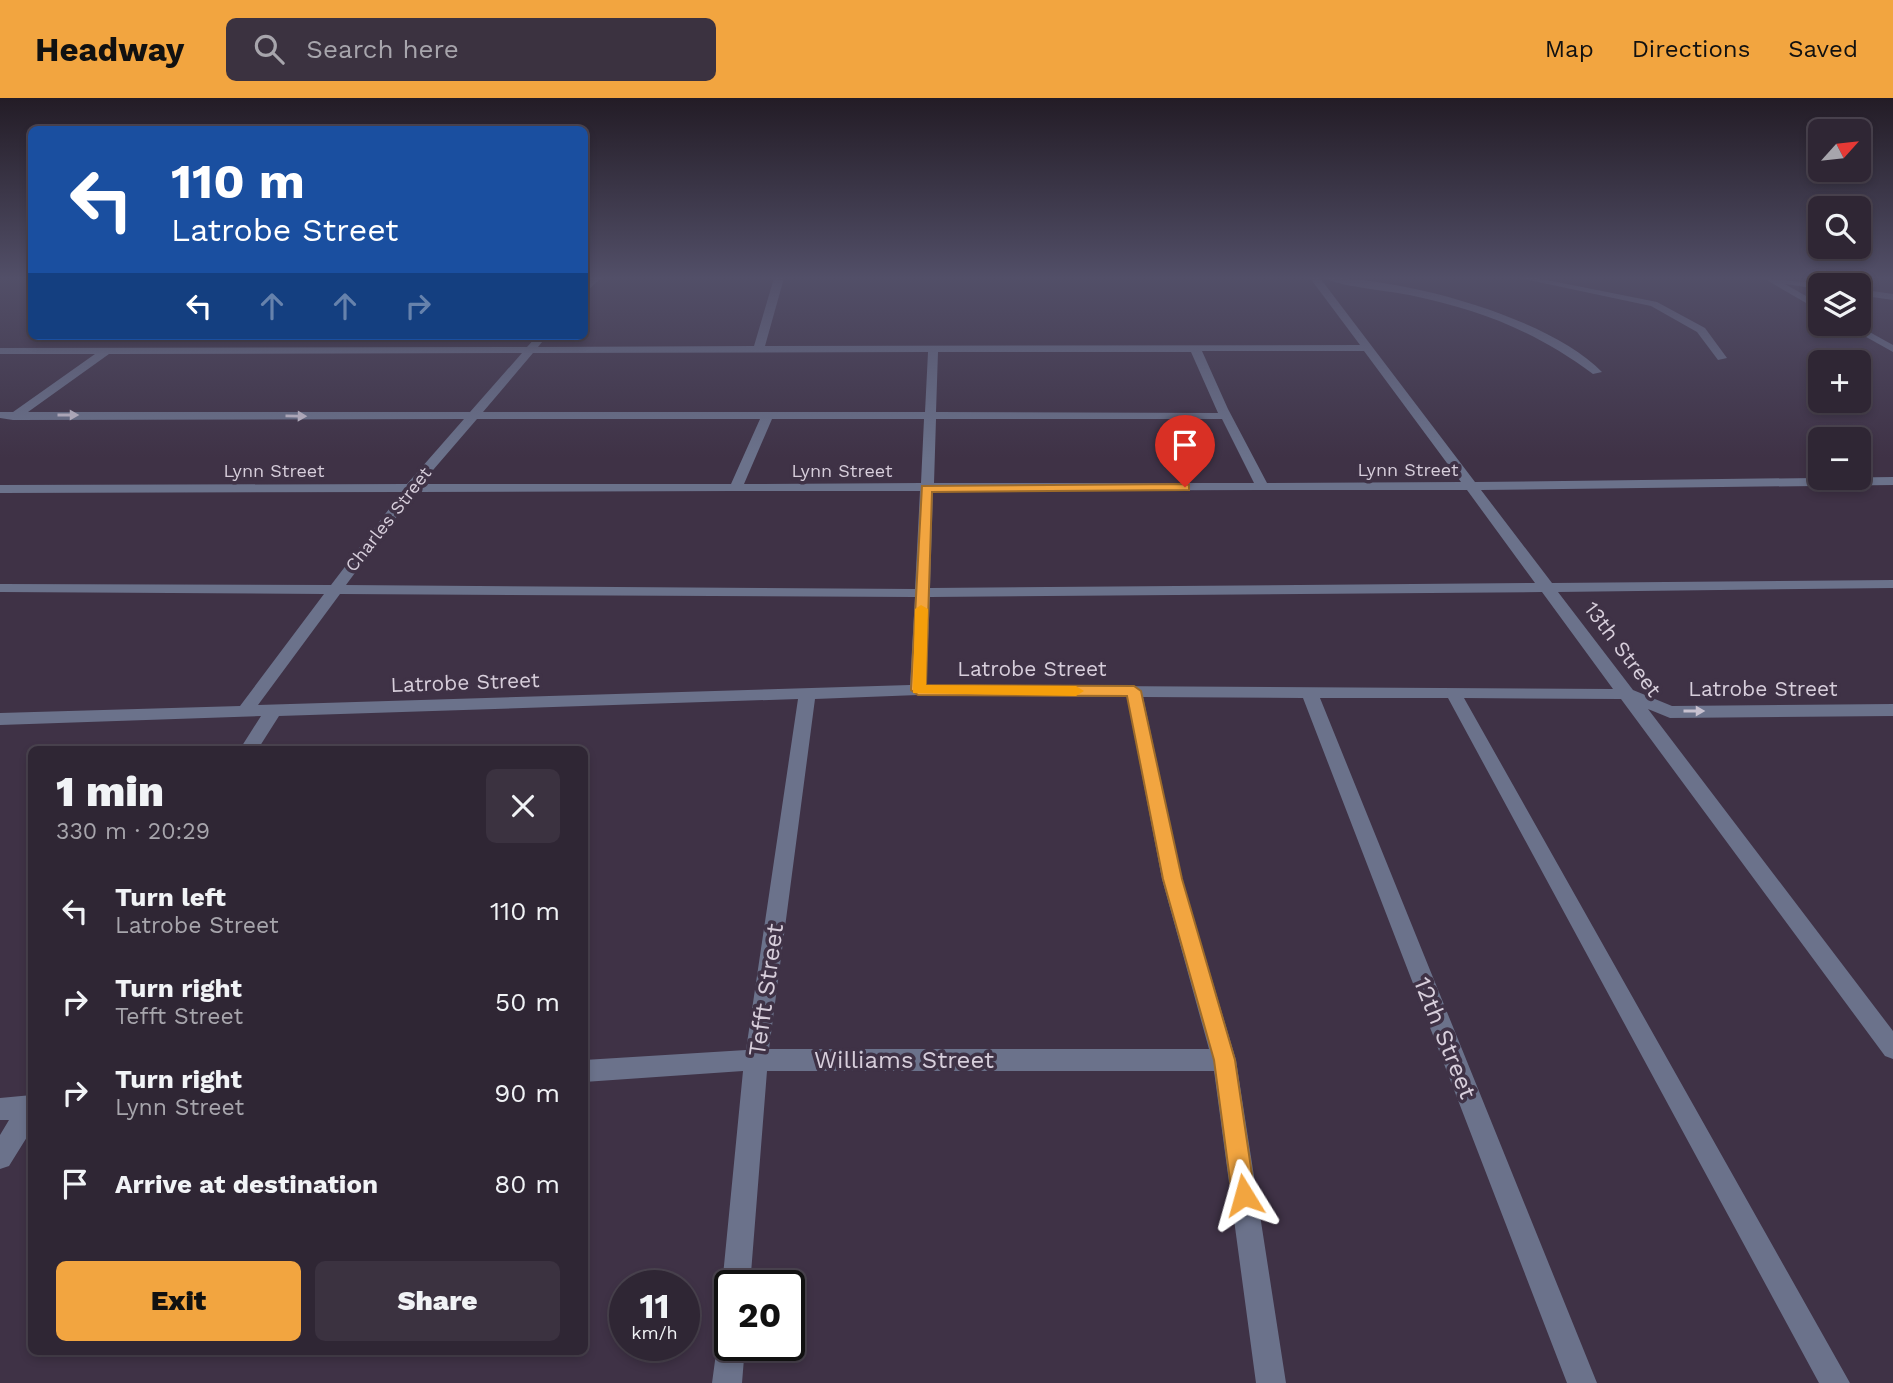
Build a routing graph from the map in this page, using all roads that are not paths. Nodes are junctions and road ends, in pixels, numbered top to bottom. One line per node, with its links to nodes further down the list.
1 (762, 338): 14 (street)
2 (1360, 338): 10 (street, 13th Street)
3 (1546, 338): 18 (street)
4 (1707, 338): 17 (street)
5 (1873, 338): 11 (street)
6 (271, 340): 13 (street)
7 (538, 340): 8 (street, Charles Street)
8 (530, 348): 13 (street); 14 (street); 24 (street, Charles Street)
9 (1195, 348): 10 (street); 15 (street); 22 (street)
10 (1367, 348): 27 (street, 13th Street)
11 (1893, 349)
12 (0, 351): 16 (street)
13 (258, 351): 16 (street)
14 (758, 351): 15 (street)
15 (933, 351): 23 (street)
16 (105, 352): 20 (street)
17 (1722, 358)
18 (1597, 372)
19 (0, 415): 20 (street)
20 (15, 415): 24 (street, one-way to 24); 25 (street)
21 (767, 416): 23 (street); 24 (street); 30 (street)
22 (1226, 416): 23 (street); 29 (street)
23 (930, 417): 31 (street)
24 (471, 418): 28 (street, Charles Street)
25 (0, 425)
26 (1893, 481): 27 (street, Lynn Street)
27 (1472, 486): 29 (street, Lynn Street); 34 (street, 13th Street)
28 (412, 487): 30 (street, Lynn Street); 32 (street, Lynn Street); 36 (street, Charles Street)
29 (1263, 487): 31 (street, Lynn Street)
30 (735, 488): 31 (street, Lynn Street)
31 (926, 488): 37 (street)
32 (0, 489)
33 (1893, 584): 34 (street)
34 (1548, 587): 37 (street); 43 (street, 13th Street)
35 (0, 588): 36 (street)
36 (334, 588): 37 (street); 46 (street, Charles Street)
37 (922, 593): 38 (street)
38 (918, 690): 39 (street, Latrobe Street); 42 (street, Latrobe Street)
39 (1134, 691): 40 (street, Latrobe Street); 51 (street)
40 (1310, 692): 41 (street, Latrobe Street); 61 (street, 12th Street)
41 (1453, 693): 43 (street, Latrobe Street); 62 (street)
42 (807, 694): 45 (street, Latrobe Street); 50 (street, Tefft Street)
43 (1629, 694): 44 (street, Latrobe Street, one-way to 44); 49 (street, 13th Street)
44 (1893, 710)
45 (273, 711): 46 (street, Latrobe Street); 48 (street)
46 (245, 712): 47 (street, Latrobe Street)
47 (3, 722)
48 (251, 746)
49 (1893, 1049)
50 (757, 1060): 51 (street, Williams Street); 52 (street, Williams Street); 57 (street, Tefft Street)
51 (1224, 1060): 60 (street)
52 (588, 1071)
53 (28, 1107): 54 (street)
54 (0, 1109)
55 (28, 1112): 56 (street)
56 (0, 1157)
57 (737, 1270)
58 (729, 1361): 59 (street)
59 (727, 1383)
60 (1271, 1383)
61 (1582, 1383)
62 (1835, 1383)

